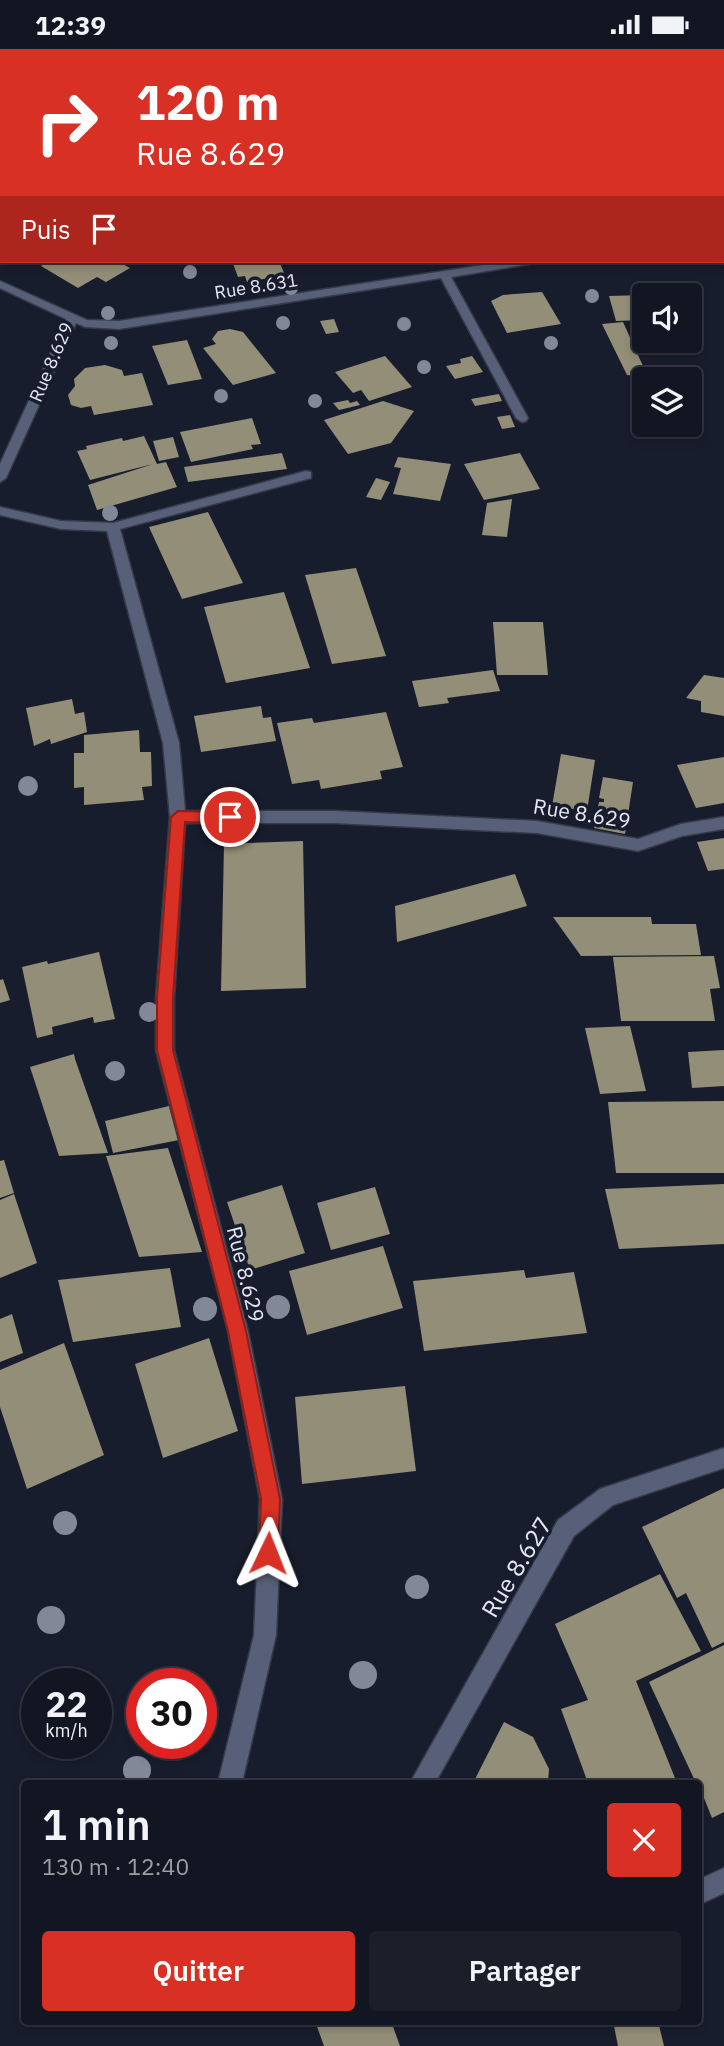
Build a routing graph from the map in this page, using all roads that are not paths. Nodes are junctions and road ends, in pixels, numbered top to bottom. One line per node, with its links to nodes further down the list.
1 (516, 263): 2 (street, Rue 8.631)
2 (444, 274): 4 (street, Rue 8.631); 5 (street)
3 (0, 284): 4 (street, Rue 8.629)
4 (72, 318): 7 (street, Rue 8.629)
5 (522, 418)
6 (306, 475): 9 (street)
7 (0, 478)
8 (0, 511): 9 (street)
9 (113, 527): 10 (street, Rue 8.629)
10 (178, 817): 11 (street, Rue 8.629); 13 (street, Rue 8.629)
11 (724, 823)
12 (724, 1458): 14 (street, Rue 8.627)
13 (231, 1780)
14 (424, 1780)
15 (724, 1880): 16 (street)
16 (702, 1891)

